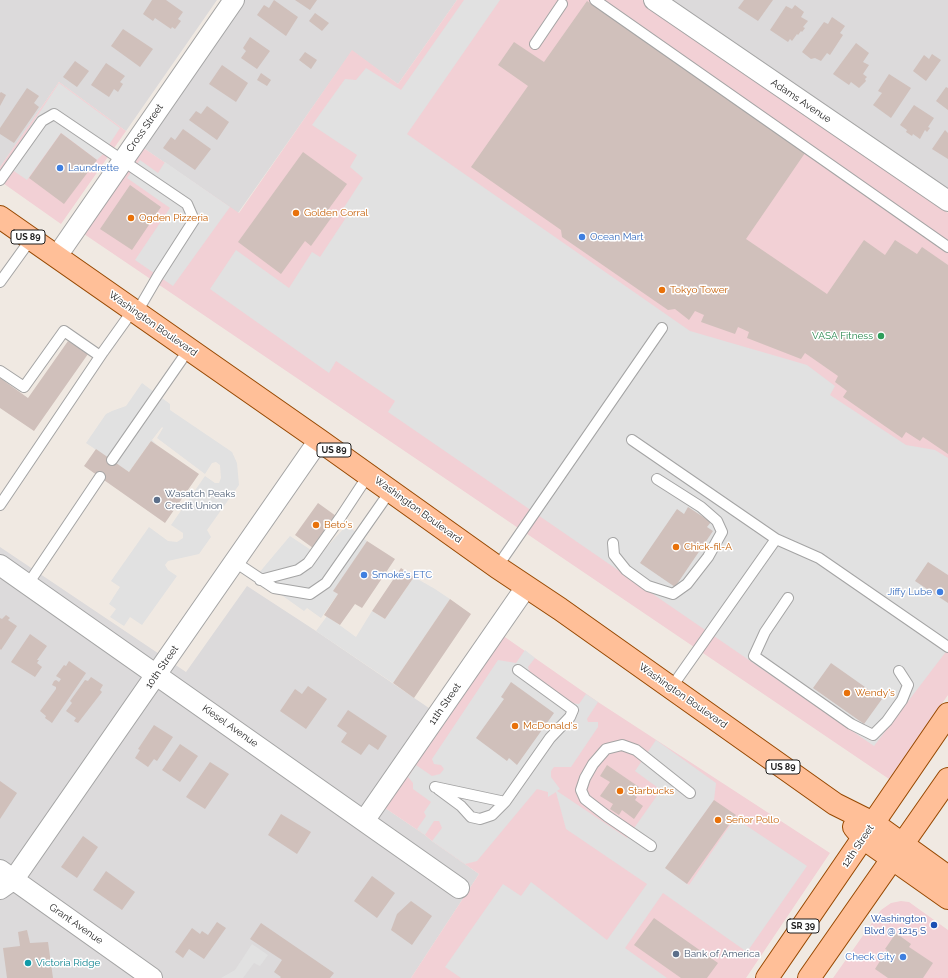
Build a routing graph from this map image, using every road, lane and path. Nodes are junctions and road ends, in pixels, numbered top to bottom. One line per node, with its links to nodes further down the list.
1 (234, 0): 6 (street, Cross Street)
2 (595, 0): 11 (lane)
3 (654, 0): 8 (street, Adams Avenue)
4 (561, 1): 5 (lane)
5 (535, 44)
6 (122, 161): 7 (lane); 12 (street, Cross Street); 14 (lane)
7 (0, 180)
8 (948, 201)
9 (0, 217): 10 (main road, Washington Boulevard / US 89)
10 (31, 238): 12 (main road, Washington Boulevard / US 89); 13 (lane)
11 (948, 247)
12 (57, 256): 14 (main road, Washington Boulevard / US 89)
13 (0, 282)
14 (135, 311): 16 (main road, Washington Boulevard / US 89); 17 (lane)
15 (662, 328): 31 (lane)
16 (189, 349): 19 (main road, Washington Boulevard / US 89); 21 (lane)
17 (100, 356): 18 (lane); 26 (lane)
18 (0, 371)
19 (319, 440): 22 (main road, Washington Boulevard / US 89); 29 (street, 10th Street)
20 (632, 440): 27 (lane)
21 (112, 460)
22 (369, 474): 25 (main road, Washington Boulevard / US 89); 32 (lane)
23 (100, 477): 33 (lane)
24 (657, 479): 28 (lane)
25 (391, 490): 31 (main road, Washington Boulevard / US 89); 32 (lane)
26 (0, 505)
27 (776, 538): 36 (lane); 40 (lane)
28 (613, 543)
29 (235, 562): 32 (lane); 39 (street, 10th Street)
30 (0, 564): 33 (street, Kiesel Avenue)
31 (497, 567): 34 (main road, Washington Boulevard / US 89)
32 (260, 580)
33 (28, 584): 39 (street, Kiesel Avenue)
34 (526, 587): 40 (main road, Washington Boulevard / US 89); 45 (street, 11th Street)
35 (788, 598): 38 (lane)
36 (948, 647)
37 (518, 670): 44 (lane)
38 (899, 671)
39 (156, 674): 45 (street, Kiesel Avenue); 50 (street, 10th Street)
40 (671, 688): 46 (main road, Washington Boulevard / US 89)
41 (948, 714): 46 (main road, 12th Street / SR 39)
42 (948, 779): 48 (main road)
43 (690, 793): 47 (lane)
44 (505, 802): 44 (lane)
45 (364, 821): 51 (street, Kiesel Avenue)
46 (868, 831): 48 (main road, Washington Boulevard / US 89); 55 (main road, 12th Street / SR 39)
47 (651, 846)
48 (897, 852): 49 (main road, Washington Boulevard / US 89); 52 (main road, Washington Boulevard / US 89); 53 (main road)
49 (948, 877)
50 (5, 880): 54 (street, Grant Avenue)
51 (459, 888)
52 (948, 898)
53 (814, 976)
54 (152, 978)
55 (767, 978)

